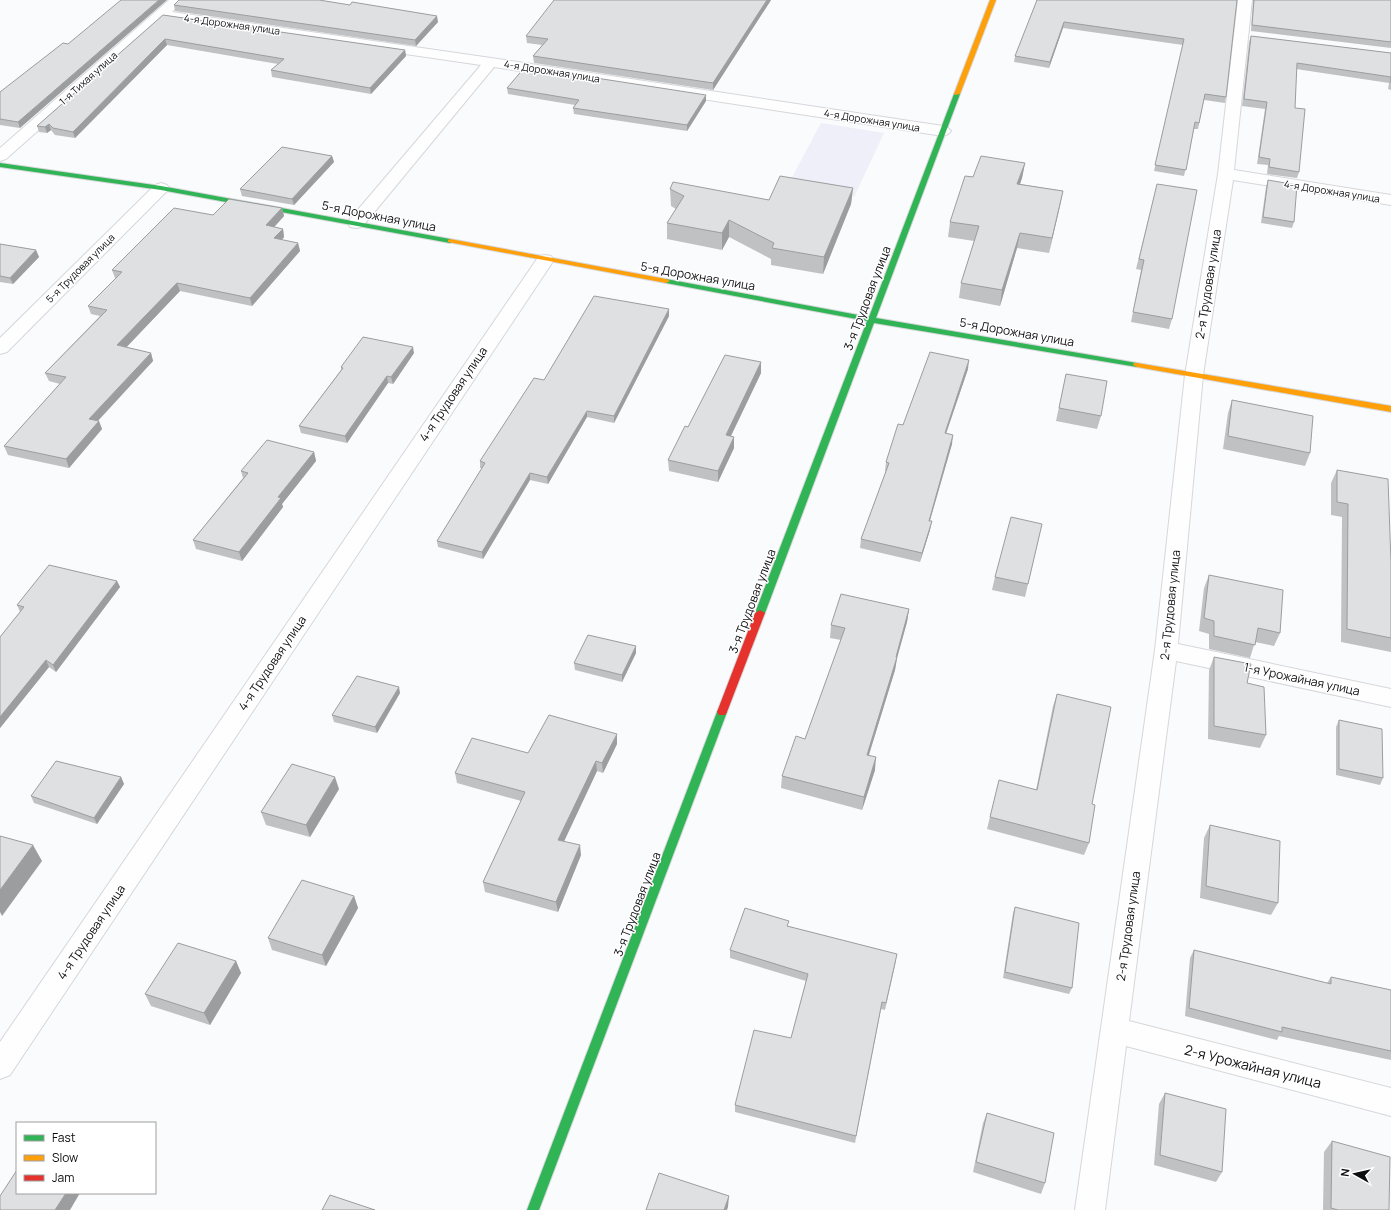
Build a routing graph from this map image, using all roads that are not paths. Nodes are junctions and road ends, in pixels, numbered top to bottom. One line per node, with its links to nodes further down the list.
1 (177, 0): 4 (street, 1-я Тихая улица)
2 (993, 0): 6 (street, 3-я Трудовая улица)
3 (1244, 0): 9 (street, 2-я Трудовая улица)
4 (160, 14): 5 (street, 4-я Дорожная улица); 7 (street, 1-я Тихая улица)
5 (491, 62): 6 (street, 4-я Дорожная улица); 12 (street)
6 (943, 131): 14 (street, 3-я Трудовая улица)
7 (0, 156)
8 (0, 165): 10 (street, 5-я Дорожная улица)
9 (1226, 174): 11 (street, 4-я Дорожная улица); 16 (street, 2-я Трудовая улица)
10 (161, 188): 12 (street, 5-я Дорожная улица); 15 (street, 5-я Трудовая улица)
11 (1391, 200)
12 (356, 223): 13 (street, 5-я Дорожная улица)
13 (544, 260): 14 (street, 5-я Дорожная улица); 21 (street, 4-я Трудовая улица)
14 (872, 320): 16 (street, 5-я Дорожная улица); 23 (street, 3-я Трудовая улица)
15 (0, 348)
16 (1194, 375): 17 (street, 5-я Дорожная улица); 18 (street, 2-я Трудовая улица)
17 (1391, 409)
18 (1166, 650): 19 (street, 1-я Урожайная улица); 20 (street, 2-я Трудовая улица)
19 (1391, 698)
20 (1114, 1030): 22 (street, 2-я Урожайная улица); 24 (street, 2-я Трудовая улица)
21 (0, 1066)
22 (1391, 1102)
23 (533, 1210)
24 (1090, 1210)

